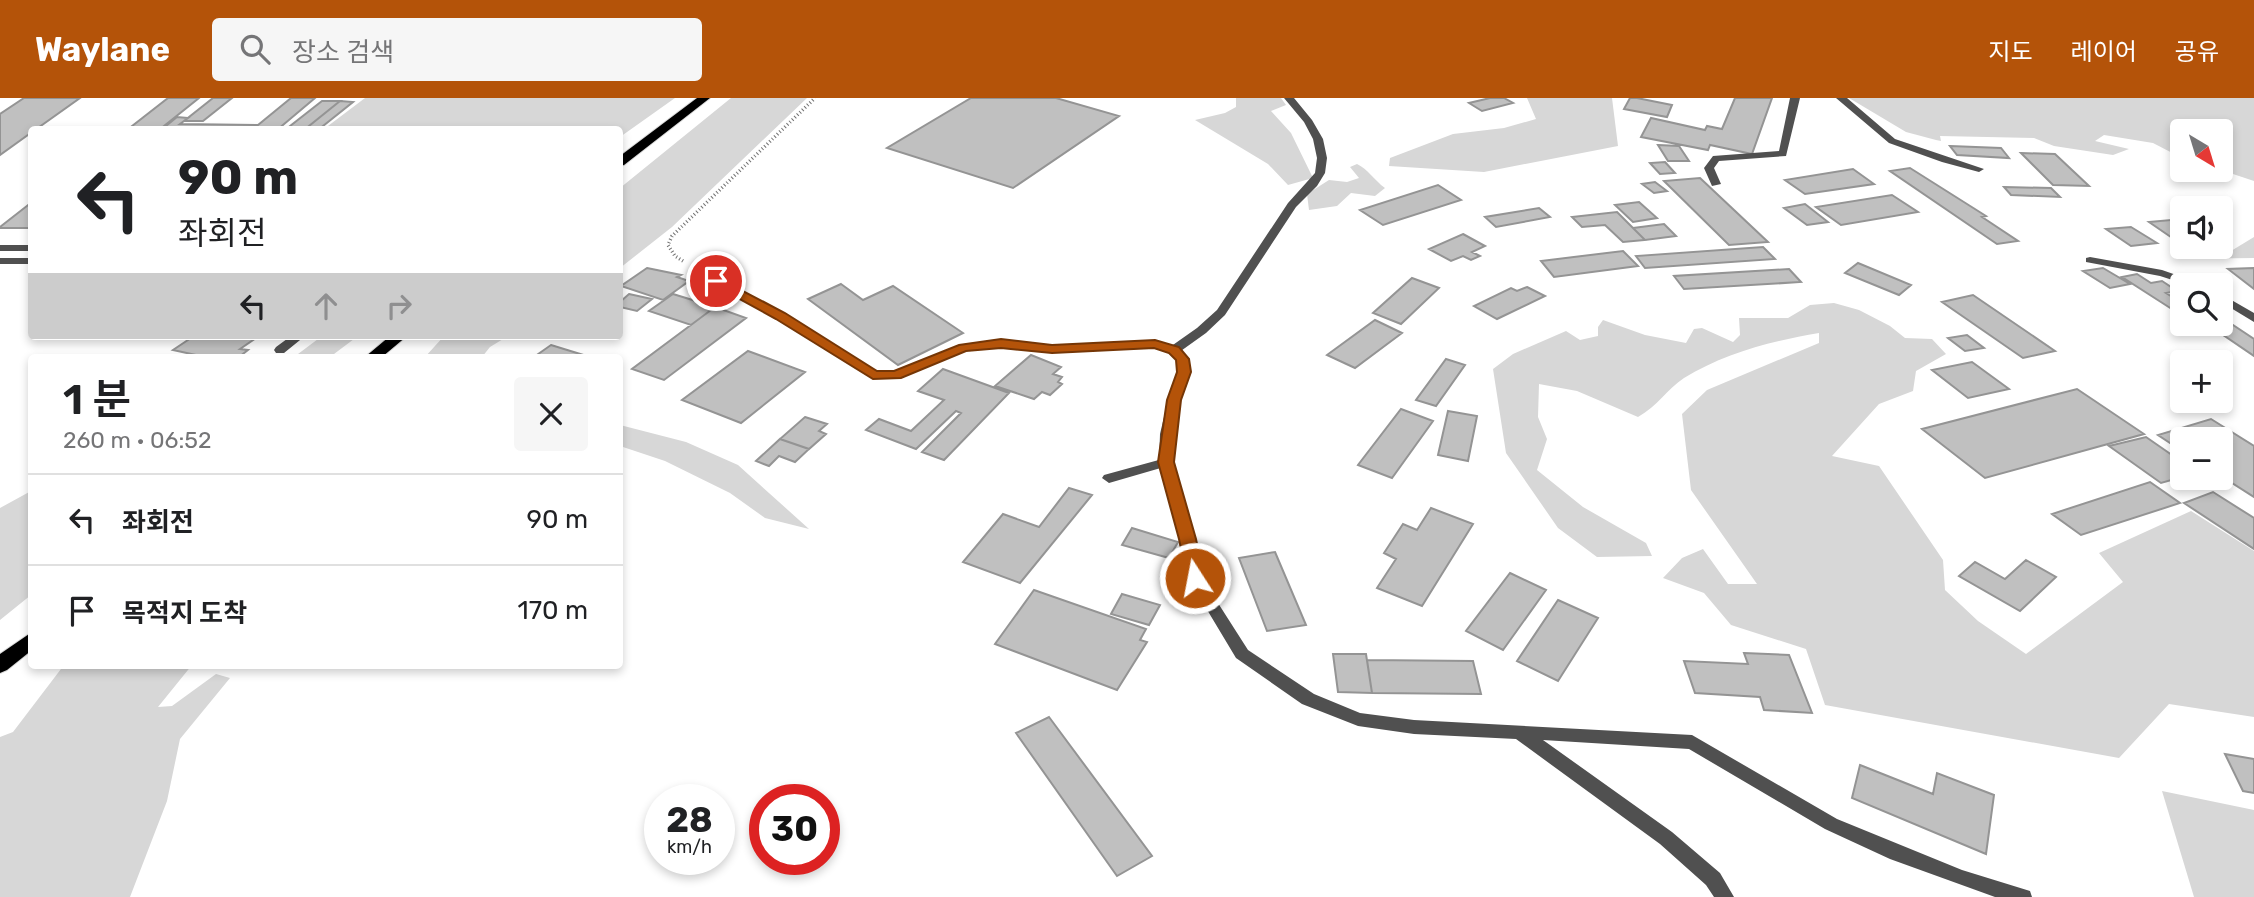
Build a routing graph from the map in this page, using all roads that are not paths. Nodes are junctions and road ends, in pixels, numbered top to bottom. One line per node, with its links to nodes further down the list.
1 (704, 98): 5 (main road)
2 (1289, 98): 20 (street)
3 (1794, 98): 7 (street)
4 (1841, 98): 6 (street)
5 (623, 160)
6 (1979, 169)
7 (1716, 184)
8 (0, 248): 9 (street)
9 (28, 248)
10 (2090, 260): 14 (street)
11 (0, 261): 12 (street)
12 (28, 261)
13 (695, 270): 20 (street)
14 (2170, 276)
15 (2233, 305): 16 (street)
16 (2254, 318)
17 (294, 340): 19 (street)
18 (394, 340): 21 (main road)
19 (280, 350)
20 (1174, 350): 22 (street)
21 (377, 354)
22 (1166, 462): 23 (street); 26 (street)
23 (1109, 478)
24 (28, 642): 25 (main road)
25 (0, 665)
26 (1519, 732): 27 (street); 28 (street)
27 (1725, 897)
28 (2024, 897)

